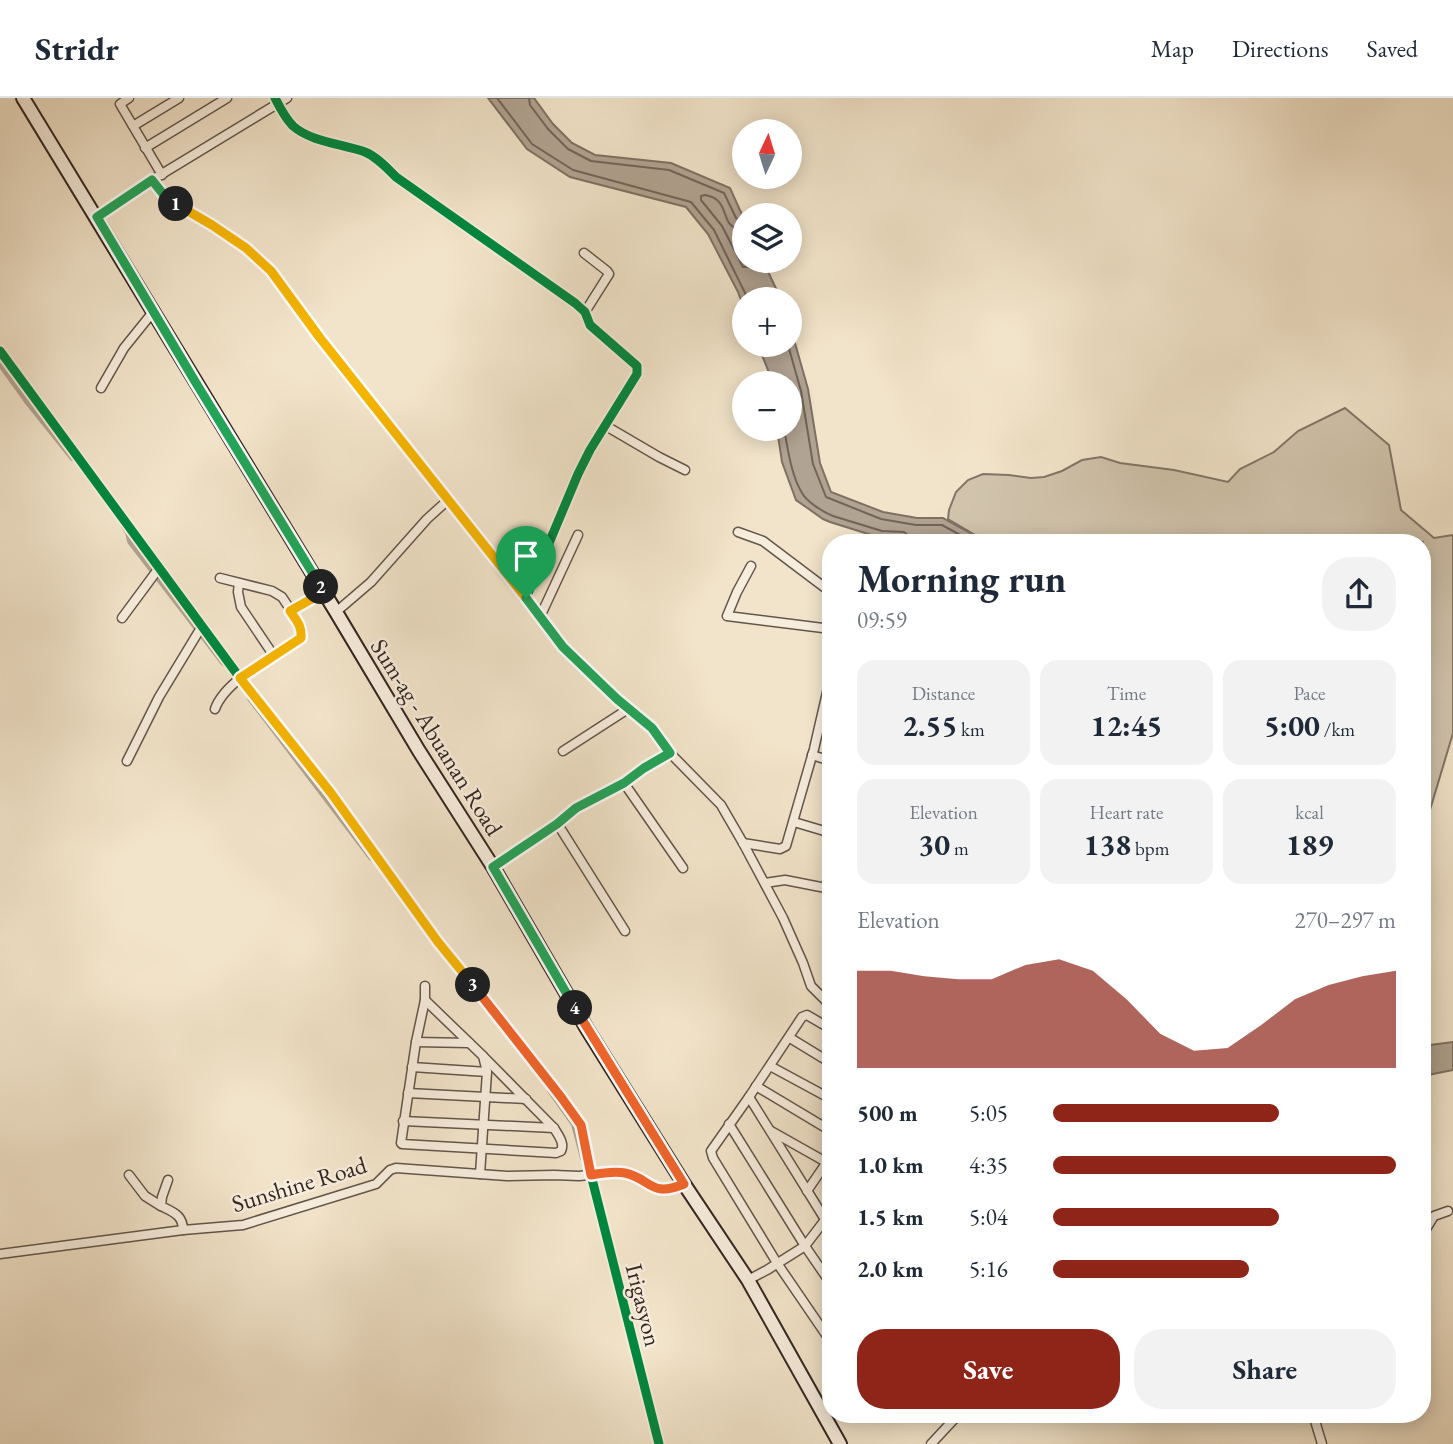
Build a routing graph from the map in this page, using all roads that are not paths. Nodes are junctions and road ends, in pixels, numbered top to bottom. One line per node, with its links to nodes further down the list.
1 (23, 98): 11 (main road, Sum-ag - Abuanan Road)
2 (129, 98): 7 (street)
3 (179, 98): 7 (street)
4 (227, 98): 8 (street)
5 (287, 98): 6 (street)
6 (276, 101): 9 (street); 14 (street)
7 (133, 126): 8 (street)
8 (145, 148): 9 (street)
9 (162, 174): 10 (street)
10 (152, 180): 11 (street); 19 (street)
11 (97, 217): 13 (main road, Sum-ag - Abuanan Road)
12 (584, 253): 14 (street)
13 (153, 312): 16 (street); 27 (main road, Sum-ag - Abuanan Road)
14 (585, 312): 17 (street)
15 (0, 351): 23 (street, Irigasyon)
16 (101, 388)
17 (606, 426): 18 (street); 28 (street)
18 (685, 470)
19 (448, 500): 28 (street); 30 (street)
20 (738, 532): 26 (street)
21 (578, 535): 31 (street)
22 (751, 566): 33 (street)
23 (158, 570): 32 (street); 34 (street, Irigasyon)
24 (220, 578): 25 (street)
25 (239, 583): 29 (street); 35 (street)
26 (822, 585)
27 (324, 592): 29 (street); 30 (main road, Sum-ag - Abuanan Road)
28 (526, 598): 31 (street)
29 (290, 611): 35 (street)
30 (336, 612): 50 (main road, Sum-ag - Abuanan Road)
31 (540, 617): 38 (street)
32 (122, 618)
33 (822, 628)
34 (200, 629): 36 (street, Irigasyon); 44 (street)
35 (274, 656): 36 (street)
36 (238, 679): 37 (street); 84 (street, Irigasyon)
37 (215, 709)
38 (628, 709): 40 (street); 41 (street)
39 (822, 713): 42 (street)
40 (563, 751)
41 (670, 753): 45 (street); 49 (street)
42 (812, 755): 43 (street); 46 (street)
43 (822, 758)
44 (127, 761)
45 (624, 783): 47 (street); 51 (street)
46 (794, 822): 48 (street); 49 (street)
47 (557, 824): 50 (street); 54 (street)
48 (822, 830)
49 (743, 843): 52 (street)
50 (493, 867): 86 (main road, Sum-ag - Abuanan Road)
51 (683, 868)
52 (765, 883): 53 (street); 56 (street)
53 (822, 887)
54 (625, 931)
55 (425, 986): 57 (street)
56 (822, 999)
57 (425, 1000): 60 (street); 61 (street)
58 (822, 1024): 59 (street)
59 (790, 1038): 63 (street); 64 (street)
60 (416, 1042): 61 (street); 65 (street)
61 (469, 1043): 62 (street)
62 (482, 1056): 66 (street); 72 (street)
63 (822, 1058)
64 (770, 1066): 67 (street); 69 (street)
65 (412, 1067): 66 (street); 68 (street)
66 (487, 1072): 71 (street)
67 (756, 1086): 70 (street); 76 (street)
68 (408, 1093): 71 (street); 73 (street)
69 (822, 1094)
70 (749, 1097): 75 (street); 78 (street)
71 (486, 1098): 72 (street); 74 (street)
72 (526, 1099): 77 (street)
73 (404, 1121): 74 (street); 79 (street)
74 (484, 1124): 77 (street); 79 (street)
75 (729, 1124): 94 (street); 96 (street)
76 (822, 1126)
77 (554, 1128): 79 (street)
78 (769, 1129): 80 (street); 87 (street)
79 (482, 1149): 82 (street)
80 (822, 1156)
81 (822, 1169): 87 (street)
82 (480, 1174): 84 (street, Sunshine Road); 93 (street, Sunshine Road)
83 (129, 1175): 88 (street)
84 (591, 1175): 86 (street, Sunshine Road); 104 (street, Irigasyon)
85 (167, 1180): 88 (street)
86 (684, 1184): 98 (main road, Sum-ag - Abuanan Road)
87 (807, 1191): 90 (street)
88 (161, 1206): 93 (street)
89 (1448, 1211): 91 (street)
90 (822, 1215)
91 (1431, 1221)
92 (822, 1224): 94 (street)
93 (183, 1230): 95 (street, Sunshine Road)
94 (805, 1246): 96 (street); 97 (street)
95 (0, 1254)
96 (777, 1263): 98 (street); 99 (street)
97 (822, 1271)
98 (748, 1280): 100 (main road, Sum-ag - Abuanan Road)
99 (822, 1329)
100 (822, 1412)
101 (828, 1423): 105 (main road, Sum-ag - Abuanan Road)
102 (951, 1423): 106 (street)
103 (1316, 1423): 107 (street)
104 (659, 1444)
105 (840, 1444)
106 (931, 1444)
107 (1322, 1444)

